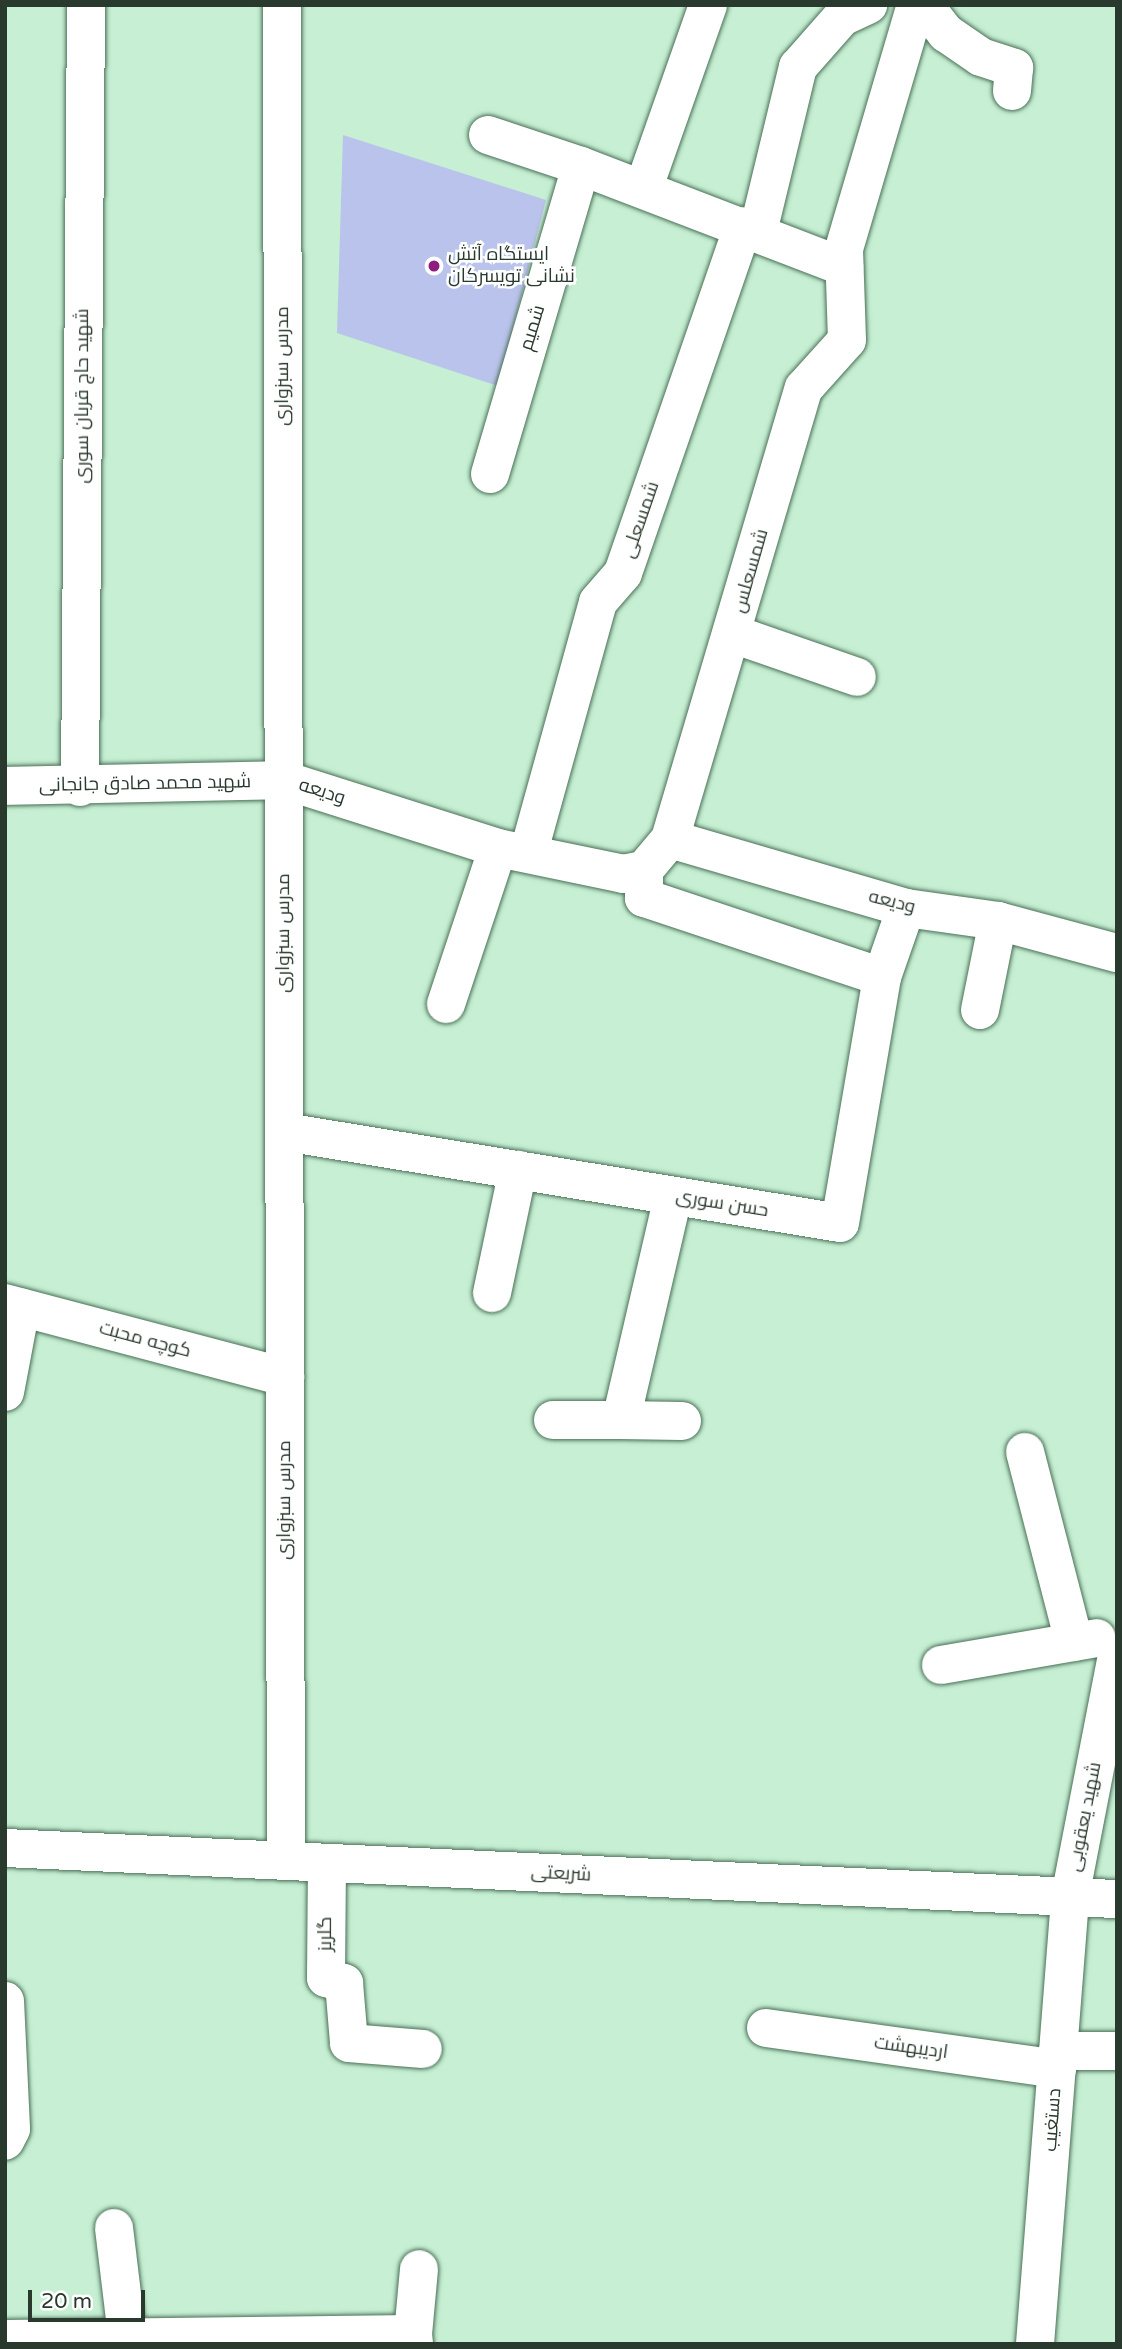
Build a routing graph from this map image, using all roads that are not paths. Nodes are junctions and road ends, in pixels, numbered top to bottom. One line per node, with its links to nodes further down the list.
1 (86, 5): 20 (street, شهید حاج قربان سوری)
2 (282, 5): 18 (street, مدرس سبزواری)
3 (708, 5): 12 (street)
4 (868, 5): 13 (street, شمسعلی)
5 (916, 5): 14 (street, شمسعلس)
6 (924, 5): 9 (street)
7 (938, 5): 8 (street)
8 (953, 5)
9 (1012, 91)
10 (488, 135): 11 (street)
11 (581, 166): 12 (street); 15 (street, شمیم)
12 (644, 187): 13 (street)
13 (751, 229): 14 (street); 22 (street, شمسعلی)
14 (844, 267): 16 (street, شمسعلس)
15 (490, 474)
16 (733, 634): 17 (street); 21 (street, شمسعلس)
17 (857, 677)
18 (284, 780): 20 (street, شهید محمد صادق جانجانی); 22 (street, ودیعه); 30 (street, مدرس سبزواری)
19 (5, 786): 20 (street, شهید محمد صادق جانجانی)
20 (80, 787)
21 (670, 839): 23 (street, شمسعلس); 24 (street, ودیعه)
22 (514, 850): 23 (street, ودیعه); 28 (street, شمسعلی)
23 (644, 870): 27 (street)
24 (906, 908): 25 (street, ودیعه); 27 (street, حسن سوری)
25 (998, 921): 26 (street, ودیعه); 29 (street)
26 (1117, 953)
27 (882, 976): 32 (street, حسن سوری)
28 (446, 1004)
29 (980, 1010)
30 (285, 1132): 31 (street, حسن سوری); 35 (street, مدرس سبزواری)
31 (517, 1170): 32 (street, حسن سوری); 33 (street)
32 (673, 1196): 38 (street)
33 (492, 1293)
34 (13, 1305): 35 (street, کوچه محبت); 36 (street)
35 (285, 1377): 47 (street, مدرس سبزواری)
36 (5, 1392)
37 (553, 1420): 38 (street)
38 (621, 1420): 39 (street)
39 (682, 1421)
40 (1025, 1452): 42 (street)
41 (1117, 1635): 42 (street)
42 (1074, 1642): 44 (street)
43 (1117, 1655): 45 (street, شهید یعقوبی)
44 (942, 1665)
45 (1108, 1745): 49 (street, شهید یعقوبی)
46 (5, 1848): 47 (street, شریعتی)
47 (286, 1861): 48 (street, شریعتی)
48 (327, 1863): 49 (street, شریعتی); 53 (street, گلریز)
49 (1070, 1897): 50 (street, شریعتی); 55 (street, دستغیب)
50 (1117, 1899)
51 (5, 2001): 56 (street)
52 (766, 2028): 55 (street, اردیبهشت)
53 (423, 2049)
54 (1117, 2051): 55 (street, اردیبهشت)
55 (1058, 2060): 62 (street, دستغیب)
56 (5, 2141)
57 (114, 2228): 61 (street)
58 (419, 2269): 60 (street)
59 (5, 2339): 61 (street)
60 (414, 2339): 61 (street)
61 (128, 2340)
62 (1025, 2340)

